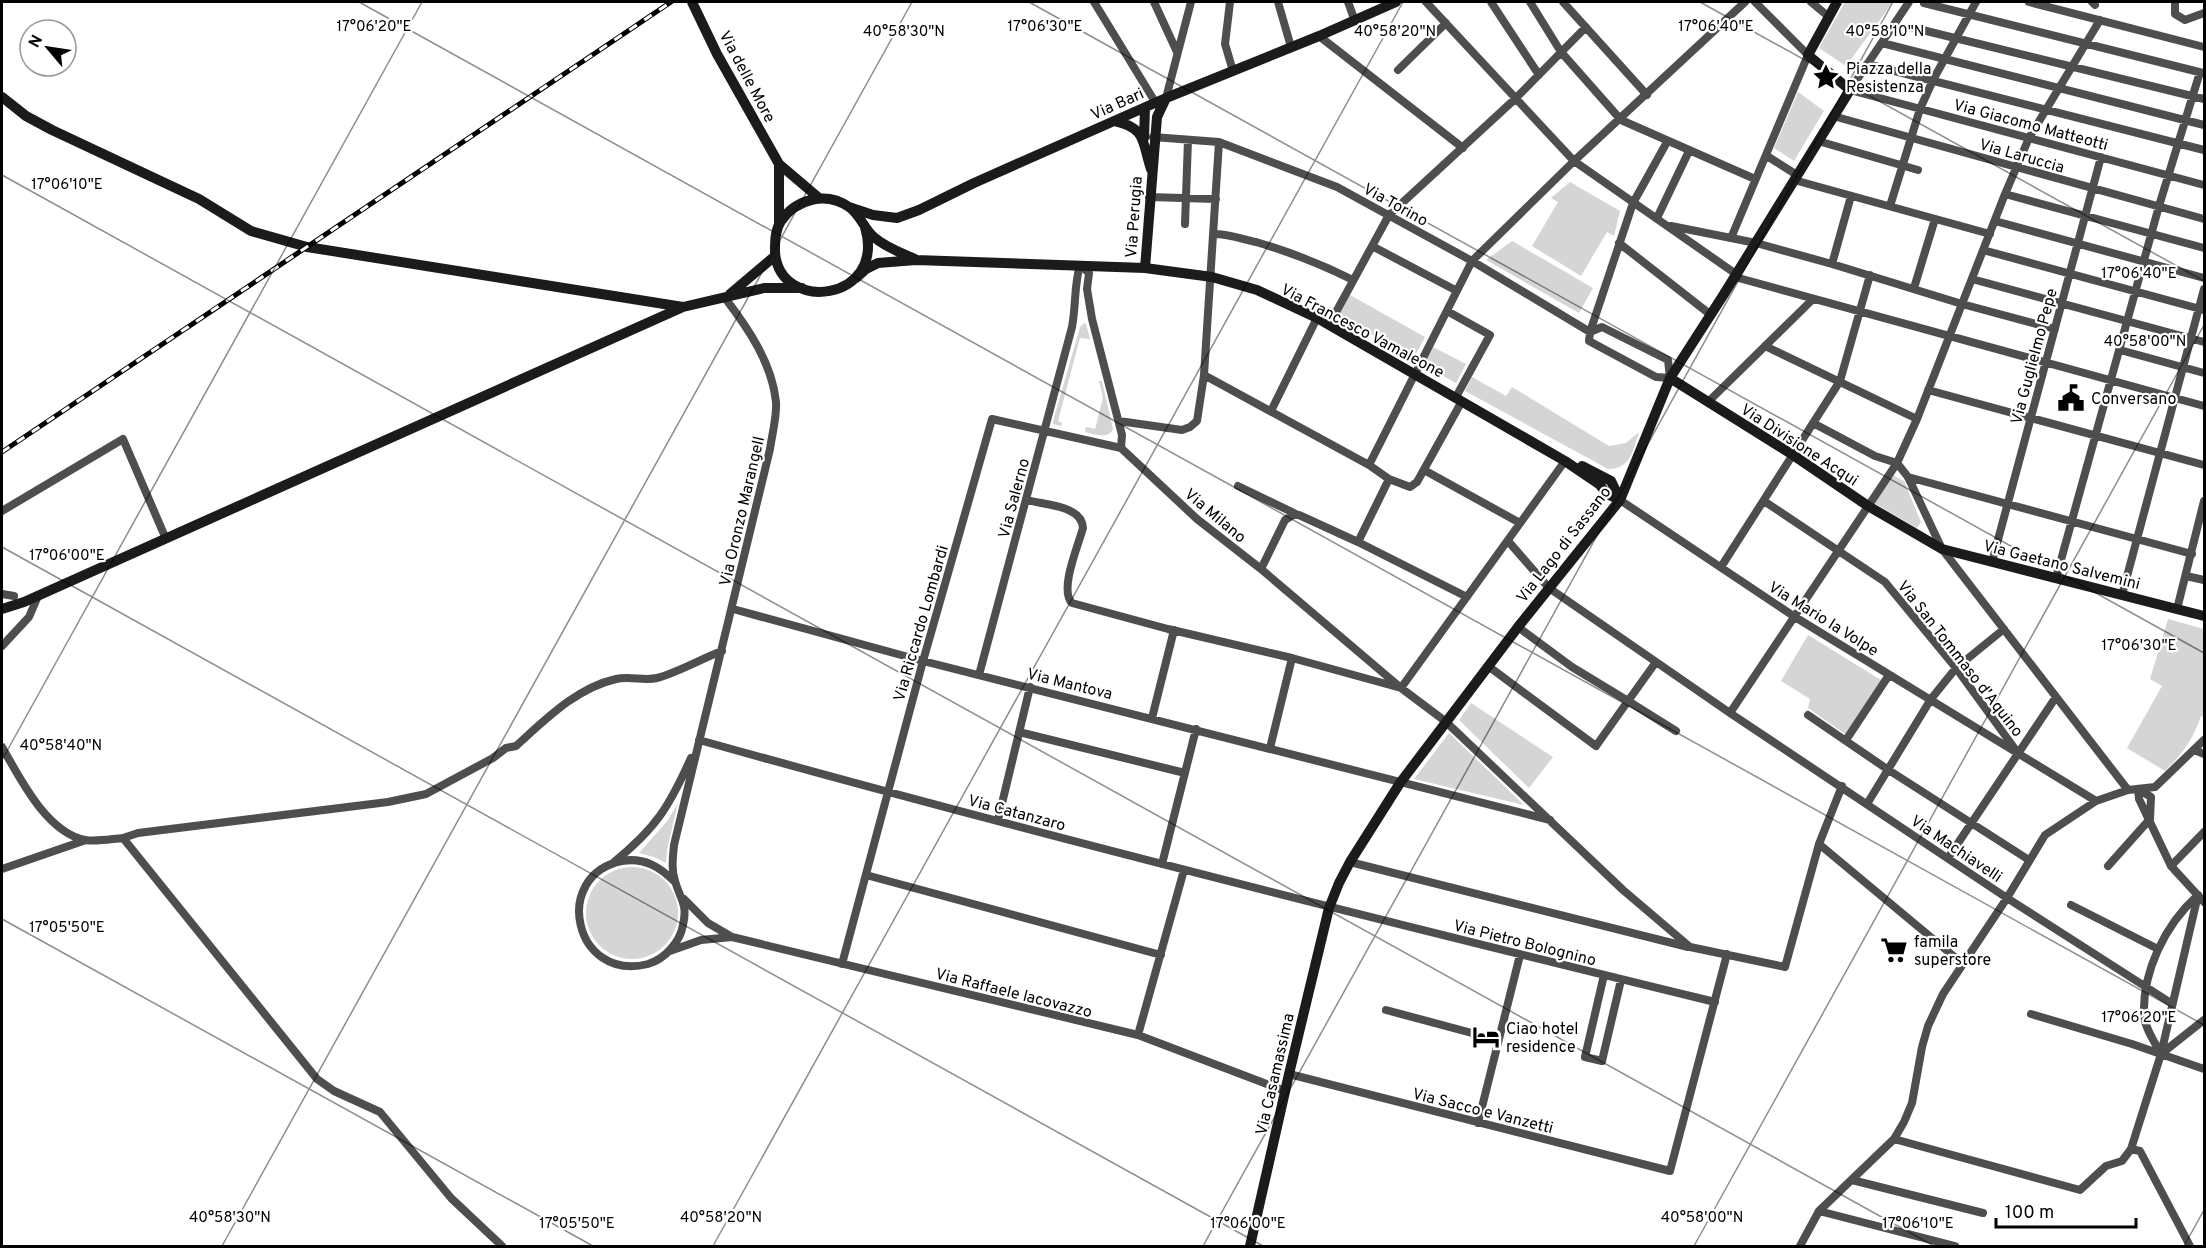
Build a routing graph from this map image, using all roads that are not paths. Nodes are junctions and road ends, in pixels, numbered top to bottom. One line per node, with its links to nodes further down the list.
1 (692, 2): 79 (main road, Via delle More)
2 (1094, 2): 54 (street)
3 (1154, 2): 36 (street)
4 (1191, 2): 36 (street)
5 (1230, 2): 43 (street)
6 (1278, 2): 34 (street)
7 (1348, 2): 26 (street)
8 (1396, 2): 26 (main road, Via Bari)
9 (1426, 2): 27 (street)
10 (1491, 2): 45 (street)
11 (1530, 2): 37 (street)
12 (1563, 2): 29 (street)
13 (1745, 2): 49 (street)
14 (1755, 2): 38 (street)
15 (1811, 2): 24 (street)
16 (1837, 2): 24 (main road)
17 (1909, 2): 28 (street)
18 (1976, 2): 22 (street)
19 (2029, 2): 25 (street)
20 (2175, 2): 23 (street)
21 (1924, 3): 22 (street)
22 (1969, 14): 31 (street); 33 (street)
23 (2205, 14)
24 (1829, 17): 38 (main road)
25 (2100, 20): 33 (street); 35 (street)
26 (1355, 21): 30 (main road, Via Bari)
27 (1446, 23): 42 (street); 52 (street)
28 (1903, 25): 31 (street); 32 (street)
29 (1586, 27): 37 (street); 49 (street)
30 (1318, 36): 34 (main road, Via Bari); 73 (street)
31 (1957, 38): 39 (street); 41 (street)
32 (1882, 43): 39 (street); 40 (street)
33 (2086, 43): 41 (street); 44 (street)
34 (1291, 47): 43 (main road, Via Bari)
35 (2205, 47)
36 (1178, 52): 54 (street)
37 (1562, 52): 45 (street); 59 (street)
38 (1811, 57): 47 (main road); 76 (street)
39 (1945, 60): 46 (street); 48 (street)
40 (1867, 64): 46 (street); 47 (street)
41 (2072, 66): 48 (street); 50 (street)
42 (1398, 70)
43 (1233, 71): 54 (main road, Via Bari)
44 (2202, 72): 50 (street)
45 (1539, 75): 52 (street)
46 (1933, 80): 56 (street); 57 (street)
47 (1846, 87): 56 (street, Via Giacomo Matteotti); 58 (main road, Via Lago di Sassano)
48 (2059, 88): 57 (street); 60 (street)
49 (1647, 95): 59 (street)
50 (2192, 96): 53 (street); 60 (street)
51 (2, 97): 142 (main road)
52 (1515, 99): 73 (street); 78 (street)
53 (2205, 99)
54 (1160, 103): 55 (main road, Via Bari); 62 (main road)
55 (1144, 108): 61 (main road, Via Bari); 62 (main road); 64 (main road)
56 (1920, 109): 65 (street); 66 (street, Via Giacomo Matteotti)
57 (2046, 109): 66 (street); 72 (street)
58 (1833, 116): 65 (street, Via Laruccia); 69 (main road, Via Lago di Sassano)
59 (1621, 120): 71 (street); 78 (street)
60 (2185, 120): 63 (street); 72 (street)
61 (1115, 121): 64 (main road); 96 (main road, Via Bari)
62 (1156, 124): 64 (main road); 67 (street)
63 (2205, 125)
64 (1149, 137): 67 (street, Via Torino); 90 (main road, Via Perugia)
65 (1911, 138): 80 (street); 81 (street, Via Laruccia)
66 (2029, 138): 77 (street, Via Giacomo Matteotti); 81 (street)
67 (1173, 139): 68 (street, Via Torino)
68 (1188, 140): 70 (street, Via Torino); 92 (street)
69 (1818, 141): 80 (street); 84 (main road, Via Lago di Sassano)
70 (1219, 142): 93 (street); 98 (street, Via Torino)
71 (1667, 142): 75 (street); 94 (street)
72 (2179, 143): 74 (street); 83 (street)
73 (1463, 148): 98 (street)
74 (2205, 150)
75 (1689, 152): 85 (street); 100 (street)
76 (1767, 156): 84 (street); 85 (street)
77 (2101, 157): 83 (street, Via Giacomo Matteotti); 87 (street, Via Guglielmo Pepe)
78 (1574, 161): 94 (street); 120 (street)
79 (779, 164): 91 (main road); 106 (main road)
80 (1904, 166): 82 (street); 97 (street)
81 (2016, 168): 87 (street, Via Laruccia); 88 (street)
82 (1918, 170)
83 (2169, 175): 86 (street, Via Giacomo Matteotti); 95 (street)
84 (1796, 177): 89 (street); 113 (main road, Via Lago di Sassano)
85 (1755, 179): 111 (street)
86 (2205, 185)
87 (2093, 189): 95 (street, Via Laruccia); 99 (street, Via Guglielmo Pepe)
88 (2005, 194): 99 (street); 103 (street)
89 (1851, 196): 97 (street); 122 (street)
90 (1149, 197): 92 (street); 124 (main road, Via Perugia)
91 (819, 198): 96 (main road); 106 (main road)
92 (1186, 198): 93 (street); 104 (street)
93 (1216, 199): 108 (street)
94 (1633, 203): 100 (street); 112 (street)
95 (2159, 206): 102 (street, Via Laruccia); 110 (street)
96 (849, 207): 107 (main road)
97 (1890, 207): 101 (street)
98 (1389, 215): 115 (street); 120 (street, Via Torino)
99 (2085, 216): 110 (street); 114 (street, Via Guglielmo Pepe)
100 (1657, 218): 105 (street)
101 (1935, 219): 109 (street); 134 (street)
102 (2205, 219)
103 (1995, 221): 109 (street); 114 (street)
104 (1185, 224)
105 (1666, 224): 111 (street); 127 (street)
106 (779, 225): 118 (main road)
107 (865, 227): 119 (main road); 129 (main road)
108 (1214, 234): 128 (street); 132 (street)
109 (1990, 234): 117 (street)
110 (2152, 234): 116 (street); 121 (street)
111 (1731, 238): 113 (street)
112 (1619, 243): 146 (street); 153 (street)
113 (1756, 243): 122 (street); 127 (main road, Via Lago di Sassano)
114 (2078, 244): 121 (street); 125 (street, Via Guglielmo Pepe)
115 (1372, 246): 132 (street); 136 (street)
116 (2205, 248)
117 (1983, 250): 125 (street); 131 (street)
118 (775, 256): 133 (main road); 138 (main road)
119 (916, 260): 123 (main road, Via Francesco Vamaleone); 129 (main road, Via Francesco Vamaleone)
120 (1472, 261): 136 (street); 153 (street, Via Torino)
121 (2144, 262): 130 (street); 137 (street)
122 (1832, 264): 126 (street)
123 (1080, 265): 124 (main road, Via Francesco Vamaleone); 148 (street); 151 (street, Via Salerno)
124 (1145, 268): 128 (main road, Via Francesco Vamaleone)
125 (2070, 274): 137 (street); 141 (street, Via Guglielmo Pepe)
126 (1870, 275): 134 (street); 145 (street)
127 (1736, 276): 139 (street); 146 (main road, Via Lago di Sassano)
128 (1212, 277): 147 (main road, Via Francesco Vamaleone); 163 (street)
129 (856, 278): 133 (main road)
130 (2205, 278)
131 (1972, 279): 140 (street); 141 (street)
132 (1353, 280): 150 (street)
133 (802, 288): 138 (main road)
134 (1914, 288): 140 (street)
135 (2205, 289): 143 (street)
136 (1457, 291): 144 (street)
137 (2136, 292): 143 (street); 149 (street)
138 (725, 298): 142 (main road); 226 (street, Via Oronzo Marangell)
139 (1813, 299): 145 (street); 157 (street)
140 (1962, 304): 152 (street); 154 (street)
141 (2062, 304): 149 (street); 152 (street, Via Guglielmo Pepe)
142 (683, 307): 203 (main road)
143 (2202, 309): 155 (street)
144 (1447, 311): 161 (street); 169 (street)
145 (1860, 312): 154 (street); 165 (street)
146 (1711, 315): 164 (main road, Via Lago di Sassano)
147 (1317, 318): 150 (main road, Via Francesco Vamaleone); 172 (street)
148 (1092, 319): 151 (street); 175 (street)
149 (2128, 322): 155 (street); 158 (street)
150 (1329, 325): 161 (main road, Via Francesco Vamaleone)
151 (1072, 327): 177 (street, Via Salerno)
152 (2055, 329): 159 (street, Via Guglielmo Pepe)
153 (1590, 332): 164 (street); 164 (street)
154 (1950, 337): 159 (street); 167 (street)
155 (2191, 338): 156 (street); 160 (street)
156 (2205, 342)
157 (1766, 346): 165 (street); 170 (street)
158 (2120, 350): 160 (street); 166 (street)
159 (2046, 363): 166 (street); 173 (street, Via Guglielmo Pepe)
160 (2184, 366): 162 (street); 168 (street)
161 (1414, 373): 169 (main road, Via Francesco Vamaleone); 184 (street)
162 (2205, 373)
163 (1204, 375): 172 (street); 175 (street)
164 (1670, 378): 170 (main road, Via Divisione Acqui); 186 (main road, Via Lago di Sassano)
165 (1840, 381): 174 (street); 176 (street)
166 (2111, 381): 168 (street); 178 (street)
167 (1928, 390): 173 (street); 174 (street)
168 (2175, 398): 171 (street); 180 (street)
169 (1459, 399): 182 (main road, Via Francesco Vamaleone); 187 (street)
170 (1708, 402): 181 (main road, Via Divisione Acqui)
171 (2205, 406)
172 (1271, 411): 184 (street)
173 (2031, 418): 178 (street); 196 (street, Via Guglielmo Pepe)
174 (1917, 419): 183 (street)
175 (1119, 422): 179 (street)
176 (1814, 423): 181 (street); 183 (street)
177 (1045, 432): 179 (street, Via Riccardo Lombardi); 192 (street, Via Salerno); 236 (street, Via Riccardo Lombardi)
178 (2095, 435): 180 (street); 200 (street)
179 (1121, 448): 213 (street, Via Milano)
180 (2160, 454): 185 (street); 204 (street)
181 (1793, 455): 194 (street); 197 (main road, Via Divisione Acqui)
182 (1565, 460): 190 (main road); 193 (main road); 201 (street)
183 (1897, 463): 188 (street); 197 (street)
184 (1369, 465): 189 (street)
185 (2205, 465)
186 (1634, 469): 190 (main road); 193 (main road, Via Lago di Sassano)
187 (1424, 470): 189 (street); 201 (street)
188 (1908, 477): 196 (street); 208 (street)
189 (1389, 479): 207 (street)
190 (1611, 481): 193 (main road)
191 (1238, 486): 199 (street)
192 (1027, 500): 232 (street); 240 (street, Via Salerno)
193 (1620, 500): 212 (street, Via Mario la Volpe); 217 (main road, Via Lago di Sassano)
194 (1764, 501): 209 (street, Via San Tommaso d'Aquino); 212 (street)
195 (2205, 501): 205 (street)
196 (2007, 504): 200 (street); 211 (street, Via Guglielmo Pepe)
197 (1868, 506): 202 (main road, Via Divisione Acqui); 209 (street)
198 (2, 510): 203 (street)
199 (1299, 515): 207 (street); 213 (street)
200 (2072, 521): 204 (street); 215 (street)
201 (1520, 524): 206 (street)
202 (1914, 534): 208 (main road, Via Gaetano Salvemini)
203 (166, 538): 221 (main road)
204 (2137, 539): 210 (street); 219 (street)
205 (2200, 539): 210 (street)
206 (1508, 541): 217 (street, Via Machiavelli); 222 (street)
207 (1358, 542): 222 (street)
208 (1942, 549): 211 (main road, Via Gaetano Salvemini); 231 (street)
209 (1838, 551): 229 (street); 239 (street, Via San Tommaso d'Aquino)
210 (2192, 554): 214 (street)
211 (1992, 562): 215 (main road, Via Gaetano Salvemini)
212 (1720, 567): 229 (street, Via Mario la Volpe)
213 (1261, 569): 243 (street, Via Milano)
214 (2186, 576): 216 (street); 227 (street)
215 (2056, 578): 219 (main road, Via Gaetano Salvemini)
216 (2205, 580)
217 (1549, 588): 230 (main road, Via Lago di Sassano); 237 (street, Via Machiavelli)
218 (2, 594): 220 (street)
219 (2122, 595): 227 (main road, Via Gaetano Salvemini)
220 (14, 596)
221 (38, 596): 223 (main road); 233 (street)
222 (1467, 597): 243 (street)
223 (24, 602): 224 (main road); 225 (main road)
224 (2, 604)
225 (2, 609)
226 (733, 609): 234 (street, Via Oronzo Marangell); 236 (street, Via Mantova)
227 (2177, 609): 228 (main road, Via Gaetano Salvemini)
228 (2205, 616)
229 (1795, 617): 241 (street, Via Mario la Volpe); 247 (street)
230 (1518, 627): 238 (main road, Via Lago di Sassano); 246 (street)
231 (2004, 629): 239 (street); 244 (street)
232 (1174, 630): 235 (street); 249 (street)
233 (2, 646)
234 (722, 651): 254 (street, Via Oronzo Marangell); 277 (street)
235 (1292, 658): 243 (street); 259 (street)
236 (923, 661): 240 (street, Via Mantova); 269 (street, Via Riccardo Lombardi)
237 (1656, 662): 246 (street); 247 (street, Via Machiavelli)
238 (1488, 666): 246 (street); 250 (main road, Via Lago di Sassano)
239 (1956, 668): 245 (street); 261 (street, Via San Tommaso d'Aquino)
240 (979, 675): 242 (street, Via Mantova)
241 (1889, 675): 245 (street, Via Mario la Volpe); 255 (street)
242 (1030, 687): 249 (street, Via Mantova); 253 (street)
243 (1401, 688): 250 (street, Via Milano)
244 (2056, 697): 261 (street); 268 (street)
245 (1931, 699): 261 (street, Via Mario la Volpe); 263 (street)
246 (1628, 701): 252 (street)
247 (1730, 713): 266 (street, Via Machiavelli)
248 (1808, 715): 255 (street)
249 (1152, 718): 251 (street, Via Mantova)
250 (1445, 721): 265 (main road, Via Lago di Sassano); 274 (street, Via Milano)
251 (1196, 729): 259 (street, Via Mantova); 264 (street)
252 (1676, 731)
253 (1019, 732): 264 (street); 273 (street)
254 (699, 740): 269 (street, Via Catanzaro); 283 (street); 290 (street)
255 (1845, 740): 263 (street)
256 (2205, 740): 260 (street)
257 (2, 747): 278 (street)
258 (2205, 747): 260 (street)
259 (1270, 748): 265 (street, Via Mantova)
260 (2194, 750): 262 (street); 267 (street)
261 (2018, 752): 270 (street, Via Mario la Volpe); 275 (street)
262 (2205, 754)
263 (1887, 769): 271 (street); 275 (street)
264 (1185, 773): 284 (street)
265 (1400, 783): 274 (street, Via Mantova); 282 (main road, Via Lago di Sassano)
266 (1842, 786): 271 (street, Via Machiavelli); 279 (street)
267 (2138, 789): 268 (street); 272 (street)
268 (2128, 790): 270 (street)
269 (888, 793): 273 (street, Via Catanzaro); 289 (street, Via Riccardo Lombardi)
270 (2096, 801): 281 (street)
271 (1867, 804): 280 (street, Via Machiavelli)
272 (2150, 819): 285 (street); 286 (street)
273 (998, 820): 284 (street, Via Catanzaro)
274 (1551, 820): 298 (street, Via Milano)
275 (1970, 823): 280 (street); 281 (street)
276 (2204, 832): 286 (street)
277 (123, 838): 278 (street); 326 (street)
278 (86, 840): 287 (street)
279 (1819, 844): 301 (street); 305 (street)
280 (1948, 858): 293 (street, Via Machiavelli)
281 (2029, 860): 293 (street)
282 (1350, 862): 296 (main road, Via Lago di Sassano); 298 (street)
283 (613, 863): 290 (street); 300 (street)
284 (1162, 864): 288 (street, Via Catanzaro)
285 (2108, 866)
286 (2171, 866): 291 (street)
287 (2, 869)
288 (1185, 870): 296 (street, Via Catanzaro); 302 (street)
289 (866, 875): 302 (street); 304 (street, Via Riccardo Lombardi)
290 (675, 882): 292 (street)
291 (2198, 896): 294 (street); 299 (street); 310 (street)
292 (682, 897): 297 (street); 300 (street)
293 (2007, 898): 305 (street); 308 (street, Via Machiavelli)
294 (2205, 902)
295 (2071, 905): 299 (street)
296 (1329, 908): 303 (street, Via Pietro Bolognino); 318 (main road, Via Casamassima)
297 (732, 937): 300 (street); 304 (street, Via Raffaele Iacovazzo)
298 (1690, 947): 301 (street)
299 (2158, 949): 308 (street)
300 (668, 952)
301 (1727, 954): 309 (street)
302 (1161, 955): 314 (street)
303 (1520, 955): 306 (street, Via Pietro Bolognino); 315 (street)
304 (842, 964): 314 (street, Via Raffaele Iacovazzo)
305 (1963, 964): 321 (street)
306 (1604, 975): 307 (street, Via Pietro Bolognino); 307 (street)
307 (1622, 980): 309 (street, Via Pietro Bolognino)
308 (2146, 987): 310 (street, Via Machiavelli); 316 (street)
309 (1715, 1002): 320 (street, Via Sacco e Vanzetti)
310 (2171, 1003): 316 (street)
311 (1386, 1010): 315 (street)
312 (2031, 1014): 316 (street)
313 (2205, 1020): 316 (street)
314 (1138, 1035): 319 (street, Via Raffaele Iacovazzo)
315 (1498, 1040): 320 (street)
316 (2160, 1054): 317 (street); 322 (street)
317 (2205, 1069)
318 (1289, 1074): 319 (main road, Via Casamassima); 320 (street, Via Sacco e Vanzetti)
319 (1285, 1091): 327 (main road, Via Casamassima)
320 (1478, 1122)
321 (1894, 1138): 322 (street); 323 (street)
322 (2131, 1149): 330 (street)
323 (1852, 1180): 324 (street); 325 (street)
324 (1819, 1211): 328 (street); 329 (street)
325 (1983, 1213)
326 (502, 1246)
327 (1250, 1246)
328 (1800, 1246)
329 (1955, 1246)
330 (2190, 1246)

